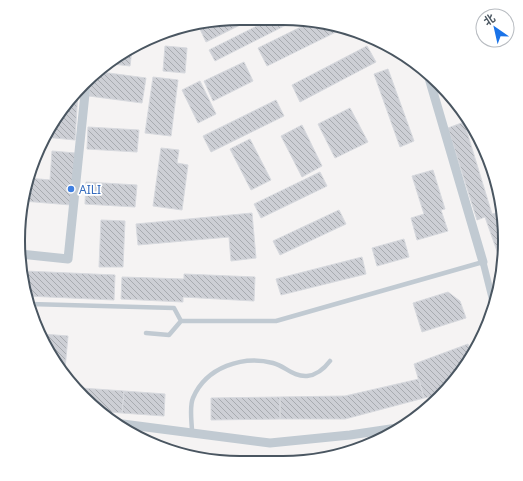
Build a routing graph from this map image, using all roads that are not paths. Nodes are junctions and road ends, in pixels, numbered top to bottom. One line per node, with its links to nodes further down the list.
1 (431, 84): 4 (street)
2 (85, 91): 3 (street)
3 (25, 255)
4 (483, 262): 5 (street); 7 (lane)
5 (491, 295)
6 (34, 304): 7 (lane)
7 (181, 321): 8 (lane)
8 (146, 333)
9 (330, 361): 12 (lane)
10 (129, 425): 12 (street)
11 (384, 430): 12 (street)
12 (192, 432)

